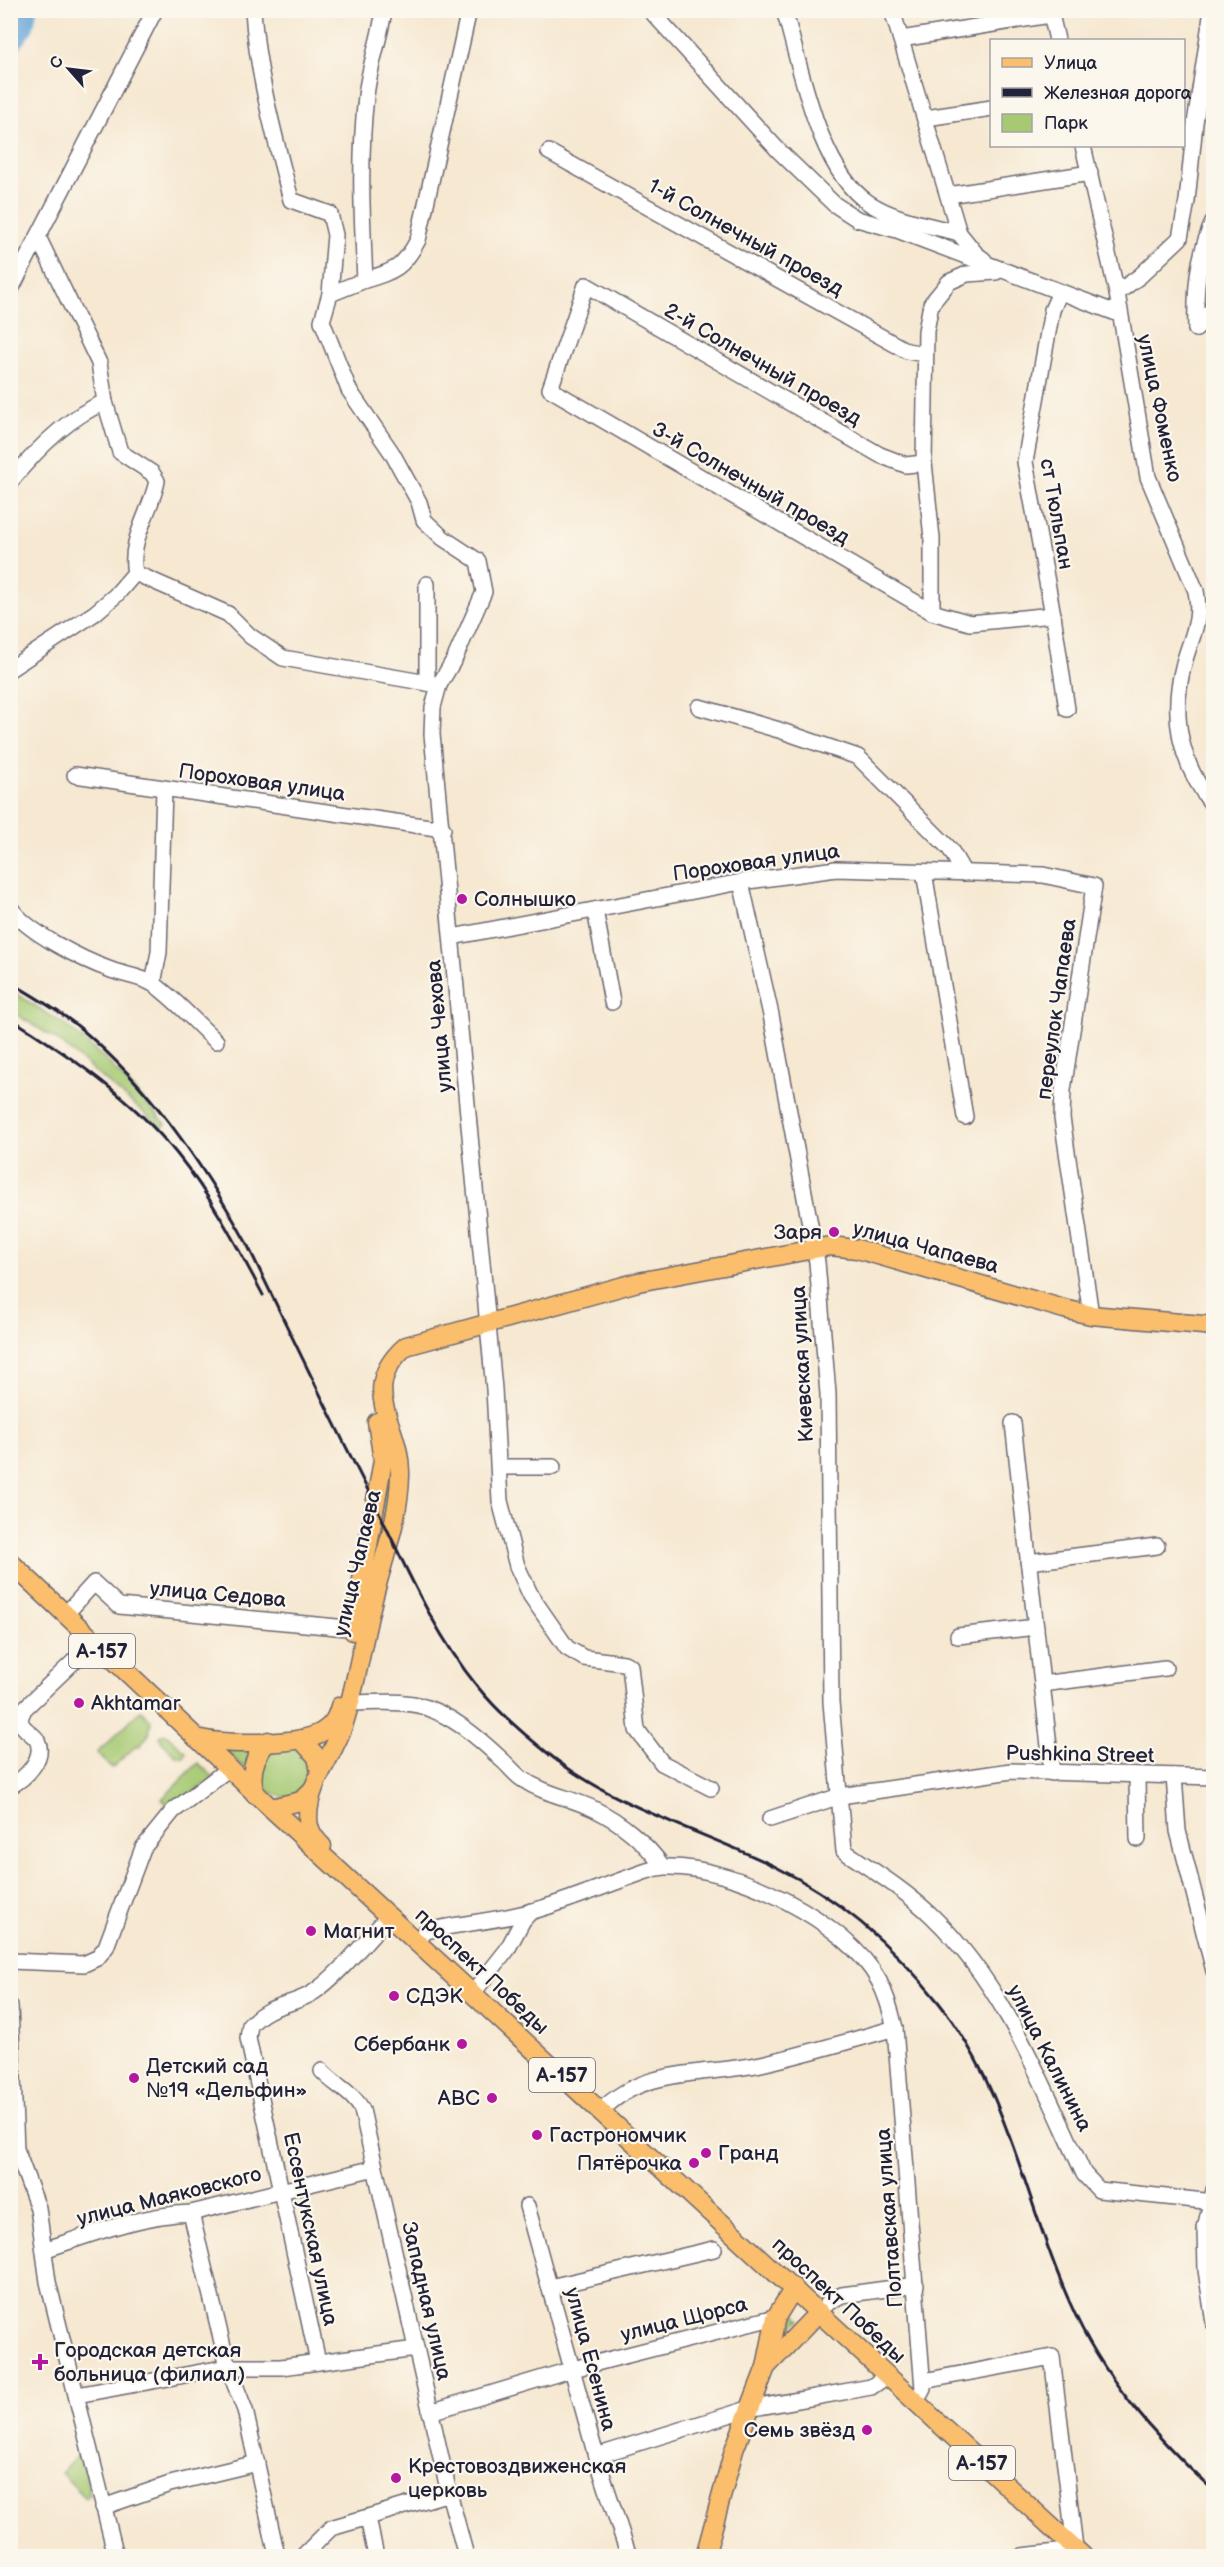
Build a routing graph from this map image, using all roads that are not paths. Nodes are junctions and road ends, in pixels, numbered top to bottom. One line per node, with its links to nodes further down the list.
1 (155, 10): 20 (street)
2 (253, 10): 27 (street)
3 (384, 10): 22 (street)
4 (469, 10): 22 (street)
5 (650, 10): 21 (street)
6 (784, 10): 19 (street)
7 (892, 10): 10 (street)
8 (1211, 12): 26 (street)
9 (1050, 13): 10 (street); 11 (street)
10 (901, 39): 13 (street)
11 (1057, 39)
12 (990, 108): 13 (street)
13 (926, 118): 17 (street)
14 (1083, 147): 16 (street, улица Фоменко)
15 (549, 152): 30 (street, 1-й Солнечный проезд)
16 (1090, 173): 17 (street); 26 (street, улица Фоменко)
17 (948, 195): 19 (street)
18 (1214, 220): 28 (street)
19 (959, 233): 21 (street)
20 (38, 237): 24 (street); 31 (street)
21 (1002, 271): 25 (street); 30 (street)
22 (364, 280): 27 (street)
23 (586, 285): 32 (street, 2-й Солнечный проезд); 36 (street, 3-й Солнечный проезд)
24 (10, 291)
25 (1060, 292): 29 (street); 37 (street, ст Тюльпан)
26 (1117, 293): 29 (street, улица Фоменко)
27 (330, 294): 39 (street, улица Чехова)
28 (1214, 307)
29 (1119, 314): 44 (street, улица Фоменко)
30 (924, 354): 32 (street)
31 (105, 402): 33 (street); 34 (street)
32 (924, 463): 36 (street)
33 (10, 482)
34 (135, 573): 38 (street); 39 (street)
35 (427, 584): 39 (street, улица Чехова)
36 (932, 612): 37 (street, 3-й Солнечный проезд)
37 (1053, 615): 41 (street, ст Тюльпан)
38 (10, 669)
39 (433, 684): 45 (street, улица Чехова)
40 (699, 707): 47 (street)
41 (1066, 709)
42 (75, 775): 43 (street, Пороховая улица)
43 (164, 789): 45 (street, Пороховая улица); 53 (street)
44 (1214, 807)
45 (443, 829): 52 (street, улица Чехова)
46 (924, 872): 47 (street, Пороховая улица); 48 (street, Пороховая улица); 56 (street)
47 (964, 873): 49 (street, Пороховая улица)
48 (741, 882): 51 (street, Пороховая улица); 57 (street, Киевская улица)
49 (1094, 886): 58 (street, переулок Чапаева)
50 (10, 907): 53 (street)
51 (594, 910): 52 (street, Пороховая улица); 54 (street)
52 (452, 937): 59 (street, улица Чехова)
53 (153, 984): 55 (street)
54 (612, 1002)
55 (216, 1041)
56 (965, 1117)
57 (815, 1248): 58 (main road, улица Чапаева); 59 (main road, улица Чапаева); 88 (street, Киевская улица)
58 (1091, 1315): 60 (main road, улица Чапаева)
59 (488, 1322): 62 (street, улица Чехова); 74 (main road, улица Чапаева); 76 (main road, улица Чапаева)
60 (1214, 1326)
61 (1013, 1423): 66 (street)
62 (498, 1467): 63 (street); 85 (street, улица Чехова)
63 (552, 1467)
64 (1157, 1546): 66 (street)
65 (10, 1562): 67 (main road, проспект Победы / А-157)
66 (1028, 1562): 68 (street)
67 (65, 1615): 69 (street, улица Седова); 71 (main road, проспект Победы / А-157)
68 (1036, 1627): 70 (street); 73 (street)
69 (347, 1628)
70 (958, 1636)
71 (93, 1643): 75 (main road, проспект Победы / А-157); 84 (street)
72 (1165, 1668): 73 (street)
73 (1042, 1684): 80 (street)
74 (350, 1703): 79 (main road, улица Чапаева); 94 (street)
75 (195, 1738): 77 (main road, улица Чапаева); 78 (main road, проспект Победы / А-157)
76 (301, 1739): 77 (main road, улица Чапаева); 79 (main road)
77 (268, 1741): 87 (main road)
78 (228, 1768): 87 (main road, проспект Победы / А-157); 98 (street)
79 (320, 1772): 86 (main road, улица Чапаева)
80 (1052, 1773): 81 (street, Pushkina Street); 88 (street, Pushkina Street)
81 (1137, 1776): 82 (street, Pushkina Street); 91 (street)
82 (1174, 1776): 83 (street, Pushkina Street); 99 (street)
83 (1214, 1777)
84 (10, 1786)
85 (711, 1788)
86 (312, 1790): 89 (main road); 93 (main road, улица Чапаева)
87 (255, 1794): 89 (main road, проспект Победы / А-157)
88 (840, 1796): 90 (street, Pushkina Street); 92 (street, Киевская улица)
89 (271, 1808): 93 (main road, проспект Победы / А-157)
90 (770, 1819)
91 (1138, 1839)
92 (844, 1851): 107 (street, улица Калинина)
93 (329, 1862): 96 (main road, проспект Победы / А-157)
94 (663, 1867): 95 (street); 102 (street, Полтавская улица)
95 (531, 1911): 97 (street); 100 (street)
96 (389, 1916): 97 (main road, проспект Победы / А-157); 106 (street, Ессентукская улица)
97 (417, 1941): 100 (main road, проспект Победы / А-157)
98 (10, 1961)
99 (1214, 1971)
100 (473, 1993): 104 (main road, проспект Победы / А-157)
101 (10, 2006): 111 (street)
102 (895, 2028): 104 (street); 112 (street, Полтавская улица)
103 (322, 2071): 105 (street, Западная улица)
104 (601, 2111): 114 (main road, проспект Победы / А-157)
105 (375, 2168): 106 (street, улица Маяковского); 118 (street, Западная улица)
106 (282, 2189): 109 (street, улица Маяковского); 119 (street, Ессентукская улица)
107 (1213, 2198): 117 (street)
108 (527, 2206): 113 (street, улица Есенина)
109 (191, 2213): 111 (street, улица Маяковского); 120 (street)
110 (714, 2249): 113 (street)
111 (44, 2250): 125 (street)
112 (916, 2285): 115 (street); 124 (street, Полтавская улица)
113 (550, 2287): 122 (street, улица Есенина)
114 (794, 2288): 115 (main road, проспект Победы / А-157); 116 (main road)
115 (819, 2312): 121 (main road); 123 (main road, проспект Победы / А-157)
116 (776, 2318): 121 (main road); 122 (street, улица Щорса)
117 (1214, 2323)
118 (416, 2349): 119 (street); 128 (street, Западная улица)
119 (318, 2362): 120 (street)
120 (228, 2367): 125 (street); 130 (street)
121 (766, 2367): 127 (main road)
122 (573, 2369): 128 (street, улица Щорса); 129 (street, улица Есенина)
123 (887, 2376): 126 (main road, проспект Победы / А-157); 127 (street)
124 (923, 2380): 126 (street, Полтавская улица); 134 (street)
125 (76, 2395): 132 (street)
126 (915, 2402): 134 (main road, проспект Победы / А-157)
127 (748, 2409): 129 (street); 141 (main road)
128 (430, 2412): 131 (street, Западная улица)
129 (596, 2456): 140 (street, улица Есенина)
130 (257, 2463): 132 (street); 136 (street)
131 (449, 2493): 133 (street); 139 (street, Западная улица)
132 (104, 2507): 135 (street)
133 (368, 2518): 137 (street); 138 (street)
134 (1078, 2554): 142 (street)
135 (116, 2556)
136 (277, 2556)
137 (303, 2556)
138 (376, 2556)
139 (466, 2556)
140 (629, 2556)
141 (705, 2556)
142 (1022, 2556)

